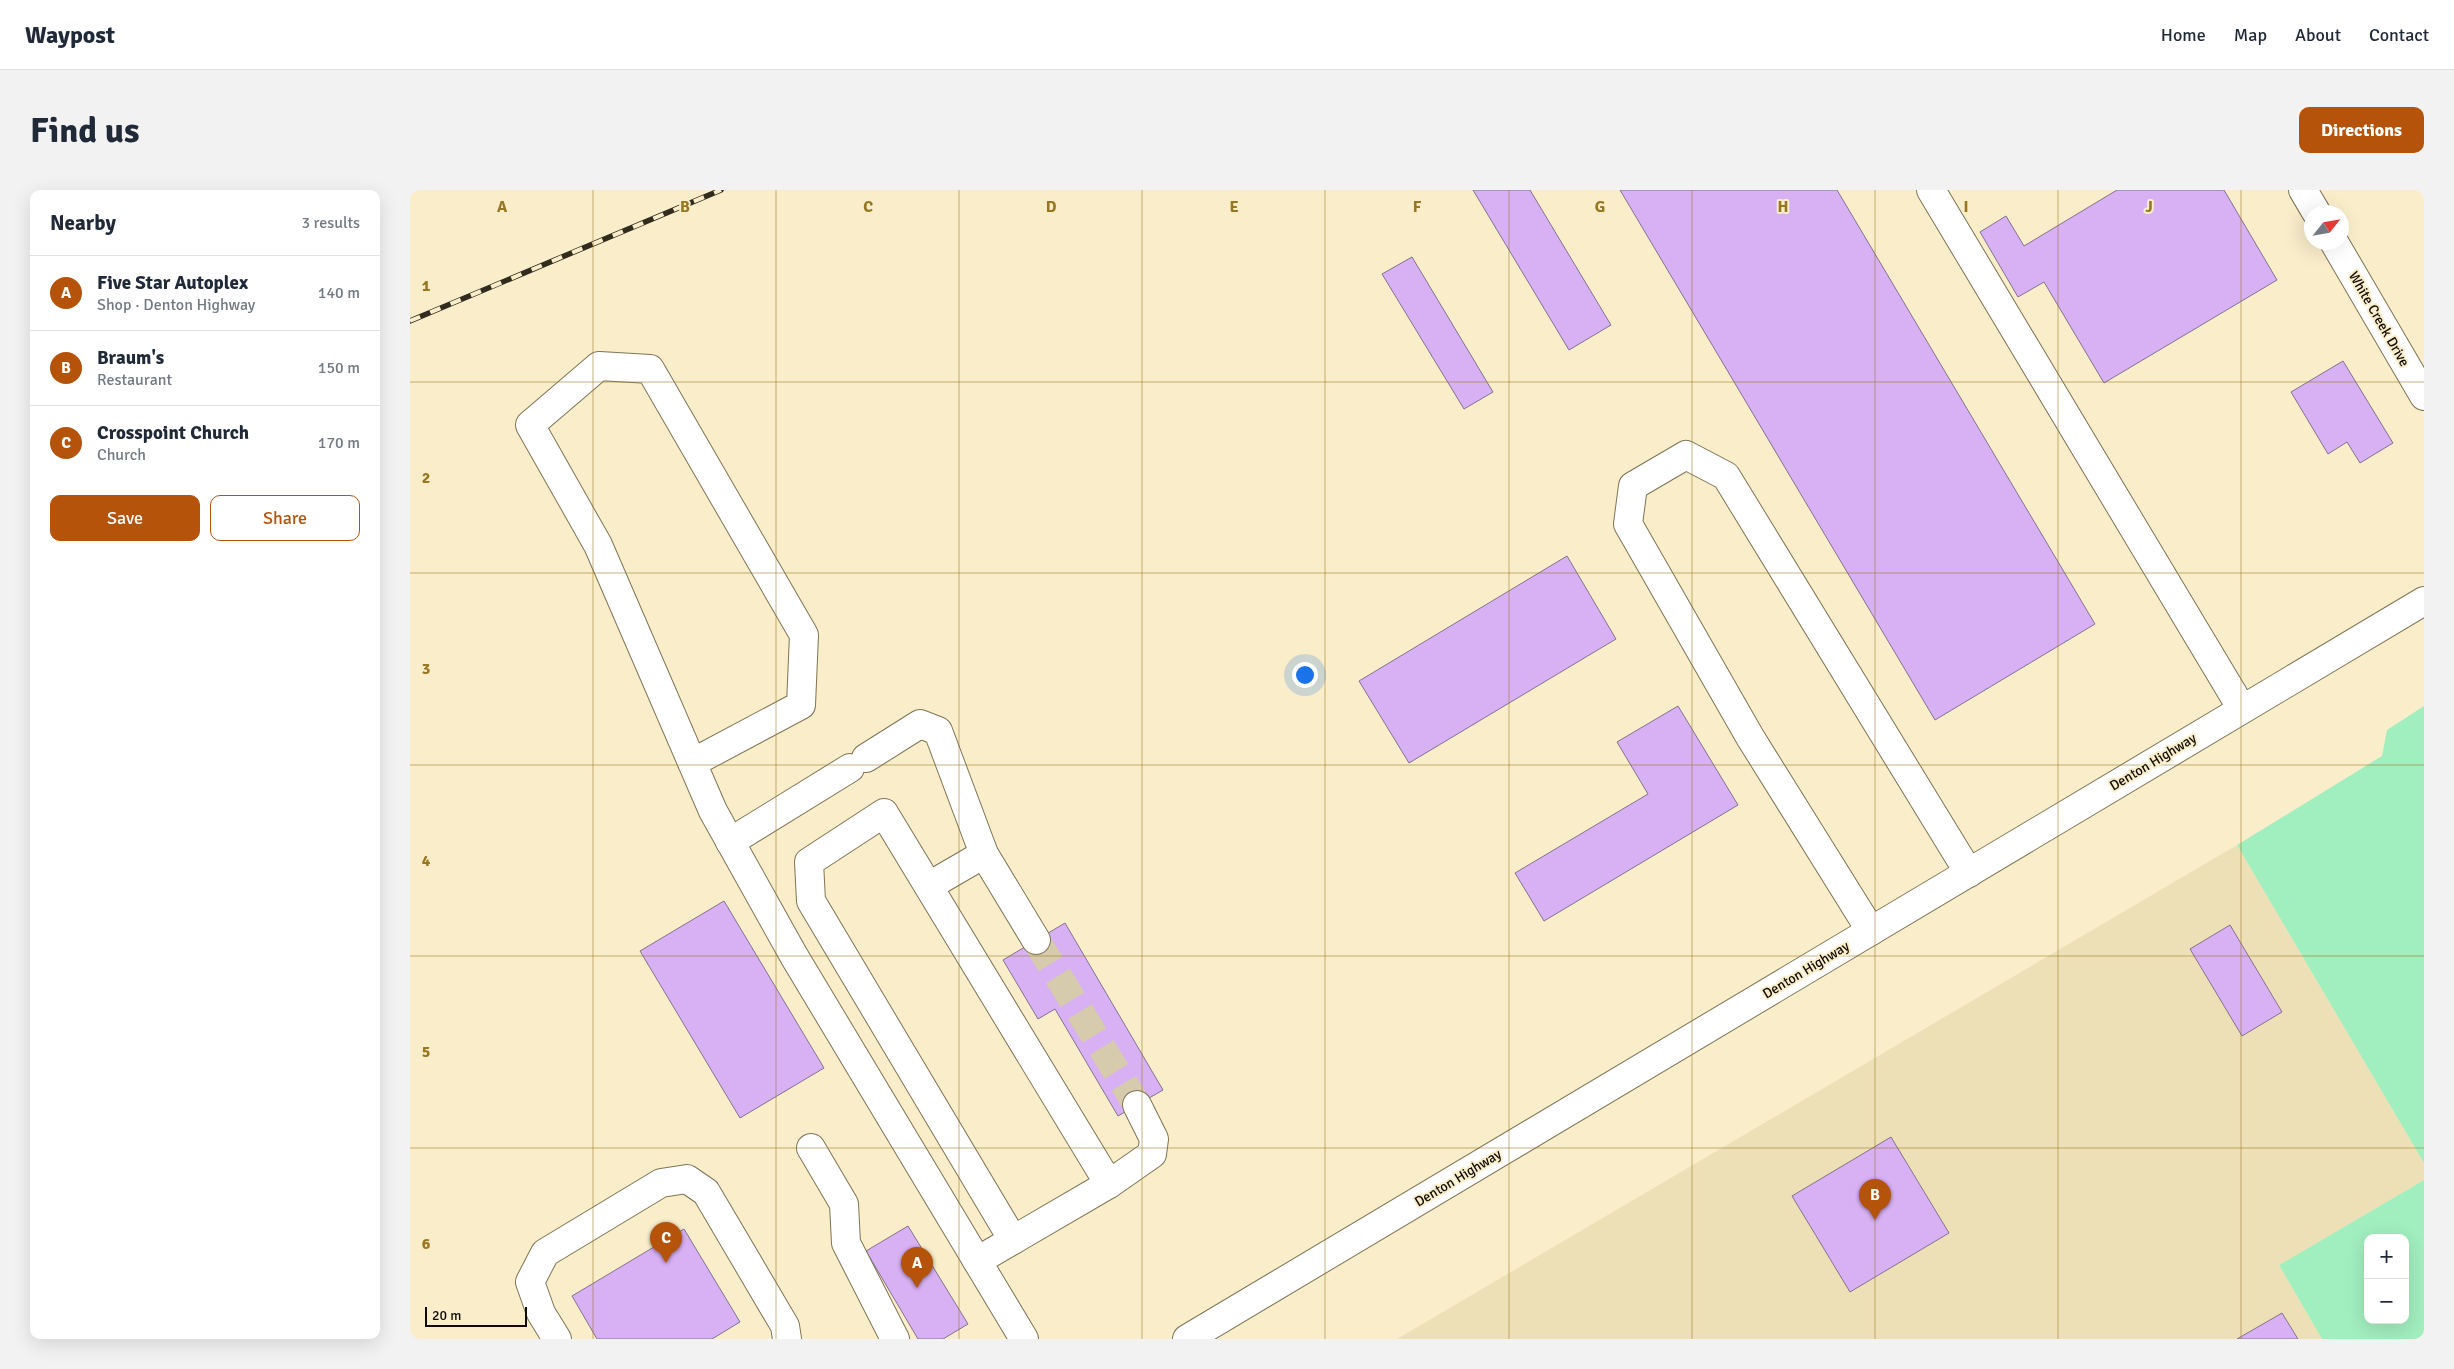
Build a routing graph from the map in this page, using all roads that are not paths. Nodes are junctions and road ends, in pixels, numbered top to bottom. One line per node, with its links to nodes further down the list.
1 (1931, 190): 7 (main road)
2 (2303, 190): 3 (main road)
3 (2312, 205)
4 (2339, 250): 5 (main road, White Creek Drive)
5 (2424, 396)
6 (2424, 601): 7 (main road, Denton Highway)
7 (2242, 709): 11 (main road, Denton Highway)
8 (692, 763): 8 (main road); 9 (main road)
9 (730, 842): 10 (main road); 19 (main road)
10 (984, 854): 12 (main road); 14 (main road)
11 (1968, 873): 13 (main road, Denton Highway); 13 (main road)
12 (929, 886): 17 (main road); 18 (main road)
13 (1871, 931): 24 (main road, Denton Highway)
14 (1036, 940)
15 (1137, 1105): 17 (main road)
16 (811, 1148): 22 (main road)
17 (1109, 1184): 18 (main road)
18 (1013, 1240): 19 (main road)
19 (977, 1261): 23 (main road)
20 (557, 1339): 21 (main road)
21 (787, 1339)
22 (895, 1339)
23 (1024, 1339)
24 (1187, 1339)

